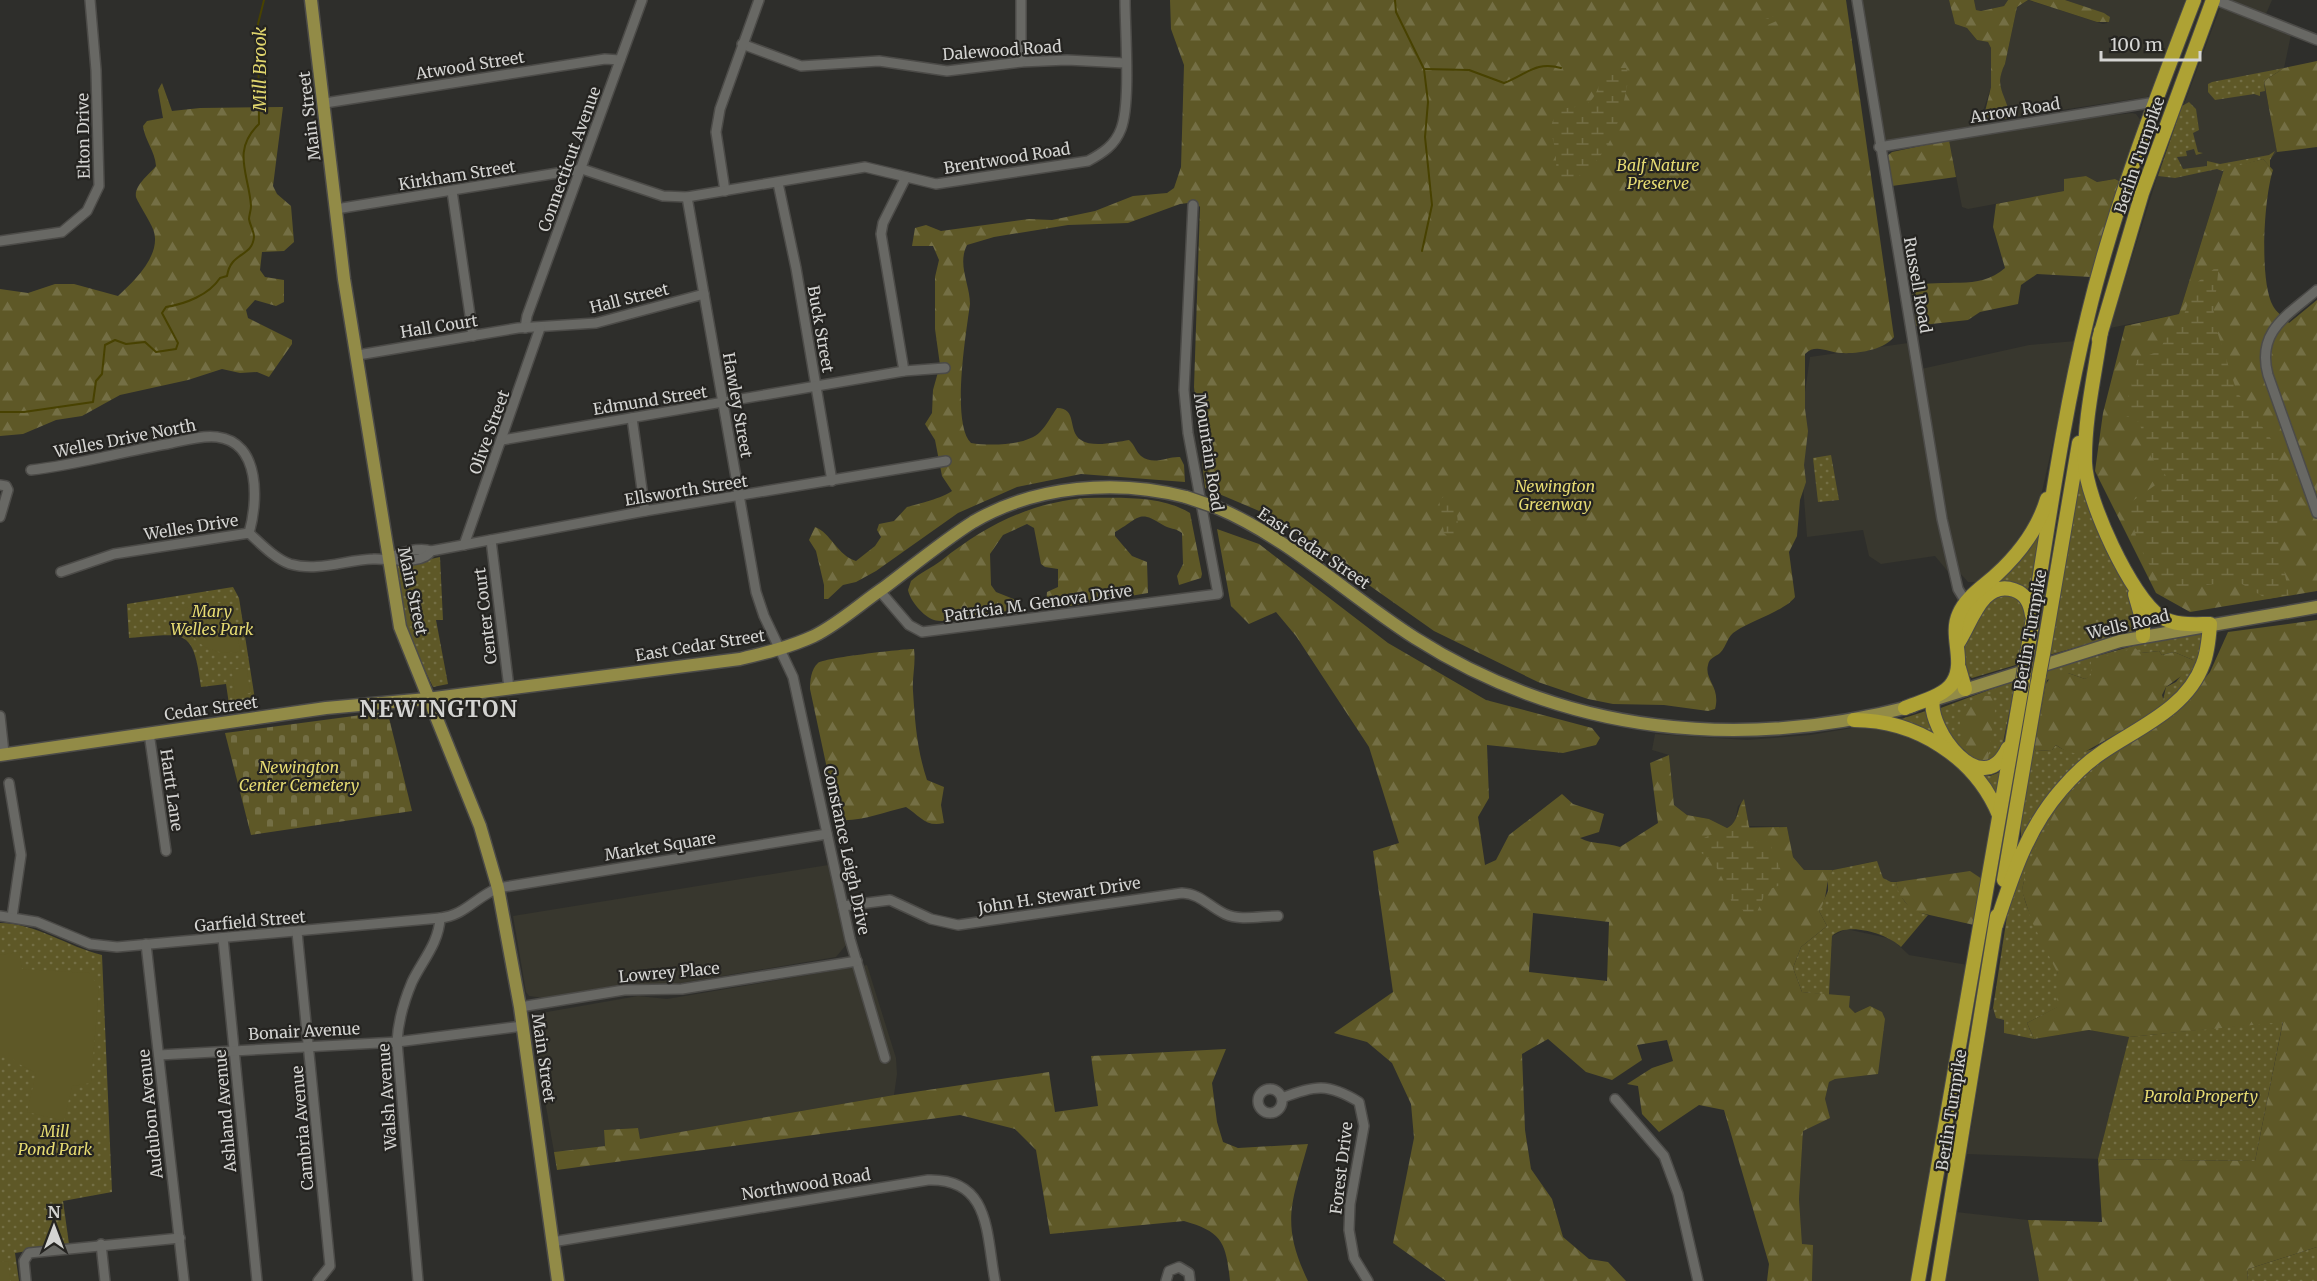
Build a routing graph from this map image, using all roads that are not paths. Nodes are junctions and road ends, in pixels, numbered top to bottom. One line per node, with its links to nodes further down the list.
1 (90, 0): 27 (street, Elton Drive)
2 (310, 0): 17 (main road, Main Street)
3 (642, 0): 12 (street, Connecticut Avenue)
4 (759, 0): 11 (street)
5 (1021, 0): 13 (street)
6 (1125, 0): 14 (street, Brentwood Road)
7 (1857, 0): 18 (street, Russell Road)
8 (2194, 0): 16 (highway, Berlin Turnpike)
9 (2215, 0): 10 (street); 15 (highway, Berlin Turnpike)
10 (2317, 40)
11 (742, 44): 13 (street, Dalewood Road); 23 (street)
12 (620, 60): 17 (street, Atwood Street); 19 (street, Connecticut Avenue)
13 (1021, 62): 14 (street, Dalewood Road)
14 (1125, 63): 20 (street, Brentwood Road)
15 (2177, 97): 16 (highway); 32 (highway, Berlin Turnpike)
16 (2155, 102): 18 (street, Arrow Road); 41 (highway, Berlin Turnpike)
17 (325, 103): 26 (main road, Main Street)
18 (1879, 147): 59 (street, Russell Road)
19 (582, 169): 22 (street, Kirkham Street); 24 (street, Brentwood Road); 30 (street, Connecticut Avenue)
20 (906, 177): 21 (street, Brentwood Road); 36 (street)
21 (778, 183): 23 (street, Brentwood Road); 37 (street, Buck Street)
22 (452, 191): 26 (street, Kirkham Street); 33 (street)
23 (725, 191): 24 (street, Brentwood Road)
24 (687, 197): 29 (street, Hawley Street)
25 (1193, 205): 58 (street, Mountain Road)
26 (336, 210): 34 (main road, Main Street)
27 (0, 241)
28 (2317, 290): 49 (street)
29 (704, 294): 31 (street, Hall Street); 38 (street, Hawley Street)
30 (525, 328): 31 (street, Hall Street); 33 (street, Hall Court)
31 (540, 328): 40 (street, Olive Street)
32 (2101, 332): 56 (highway); 88 (highway, Berlin Turnpike, bridge)
33 (473, 336): 34 (street, Hall Court)
34 (358, 355): 54 (main road, Main Street)
35 (945, 368): 36 (street, Edmund Street)
36 (904, 371): 37 (street, Edmund Street)
37 (816, 386): 38 (street, Edmund Street); 44 (street, Buck Street)
38 (722, 403): 39 (street, Edmund Street); 46 (street, Hawley Street)
39 (632, 418): 40 (street, Edmund Street); 48 (street)
40 (502, 440): 53 (street, Olive Street)
41 (2061, 454): 59 (highway); 61 (highway, Berlin Turnpike)
42 (946, 460): 44 (street, Ellsworth Street)
43 (31, 470): 51 (street, Welles Drive North)
44 (832, 481): 46 (street, Ellsworth Street)
45 (0, 485): 47 (street)
46 (739, 496): 48 (street, Ellsworth Street); 64 (street, Hawley Street)
47 (2, 497): 50 (street)
48 (645, 512): 52 (street, Ellsworth Street)
49 (2317, 513)
50 (0, 517)
51 (249, 533): 54 (street, Welles Drive); 55 (street, Welles Drive)
52 (491, 540): 53 (street, Ellsworth Street); 66 (street, Center Court)
53 (464, 545): 54 (street, Ellsworth Street)
54 (389, 559): 69 (main road, Main Street)
55 (61, 572)
56 (2129, 578): 62 (highway); 63 (highway)
57 (879, 591): 58 (street, Patricia M. Genova Drive); 64 (main road, East Cedar Street); 73 (main road, East Cedar Street, bridge)
58 (1218, 594)
59 (1972, 604): 61 (highway); 65 (highway)
60 (2317, 607): 62 (main road, Wells Road)
61 (2032, 623): 75 (highway, Berlin Turnpike, bridge)
62 (2210, 624): 63 (main road, Wells Road); 88 (highway)
63 (2143, 636): 67 (main road, Wells Road)
64 (779, 649): 66 (main road, East Cedar Street); 80 (street, Constance Leigh Drive)
65 (1958, 666): 67 (highway); 71 (highway)
66 (509, 688): 69 (main road, East Cedar Street)
67 (1965, 689): 68 (main road, Wells Road)
68 (1951, 694): 70 (main road, East Cedar Street)
69 (427, 699): 74 (main road, Cedar Street); 82 (main road, Main Street)
70 (1933, 700): 71 (main road, East Cedar Street); 77 (highway)
71 (1905, 708): 73 (main road, East Cedar Street)
72 (0, 717): 76 (street)
73 (1854, 720): 77 (highway)
74 (149, 733): 76 (main road, Cedar Street); 81 (street, Hartt Lane)
75 (2013, 735): 77 (highway); 79 (highway, Berlin Turnpike)
76 (2, 754)
77 (1964, 762): 79 (highway)
78 (9, 783): 86 (street)
79 (1999, 816): 117 (highway, Berlin Turnpike)
80 (827, 834): 82 (street, Market Square); 83 (street, Constance Leigh Drive)
81 (166, 851)
82 (498, 888): 87 (street, Garfield Street); 93 (main road, Main Street)
83 (843, 906): 85 (street, John H. Stewart Drive); 92 (street, Constance Leigh Drive)
84 (0, 916): 86 (street, Garfield Street)
85 (1278, 916)
86 (12, 917): 91 (street, Garfield Street)
87 (440, 918): 89 (street, Garfield Street); 95 (street, Walsh Avenue)
88 (1996, 925): 118 (highway, Berlin Turnpike)
89 (297, 932): 90 (street, Garfield Street); 96 (street, Cambria Avenue)
90 (223, 938): 91 (street, Garfield Street); 97 (street, Ashland Avenue)
91 (146, 944): 98 (street, Audubon Avenue)
92 (857, 961): 93 (street, Lowrey Place); 99 (street, Constance Leigh Drive)
93 (520, 1006): 94 (main road, Main Street)
94 (523, 1026): 95 (street, Bonair Avenue); 103 (main road, Main Street)
95 (397, 1042): 96 (street, Bonair Avenue); 110 (street, Walsh Avenue)
96 (309, 1046): 97 (street, Bonair Avenue); 109 (street, Cambria Avenue)
97 (235, 1049): 98 (street, Bonair Avenue); 108 (street, Ashland Avenue)
98 (159, 1055): 102 (street, Audubon Avenue)
99 (885, 1058)
100 (1282, 1098): 115 (street, Forest Drive)
101 (1614, 1099): 116 (street)
102 (180, 1238): 104 (street); 107 (street, Audubon Avenue)
103 (552, 1242): 111 (main road, Main Street); 112 (street, Northwood Road)
104 (101, 1244): 105 (street); 106 (street)
105 (26, 1281)
106 (105, 1281)
107 (184, 1281)
108 (257, 1281)
109 (318, 1281)
110 (418, 1281)
111 (558, 1281)
112 (995, 1281)
113 (1166, 1281): 114 (street)
114 (1190, 1281)
115 (1368, 1281)
116 (1698, 1281)
117 (1918, 1281)
118 (1938, 1281)

